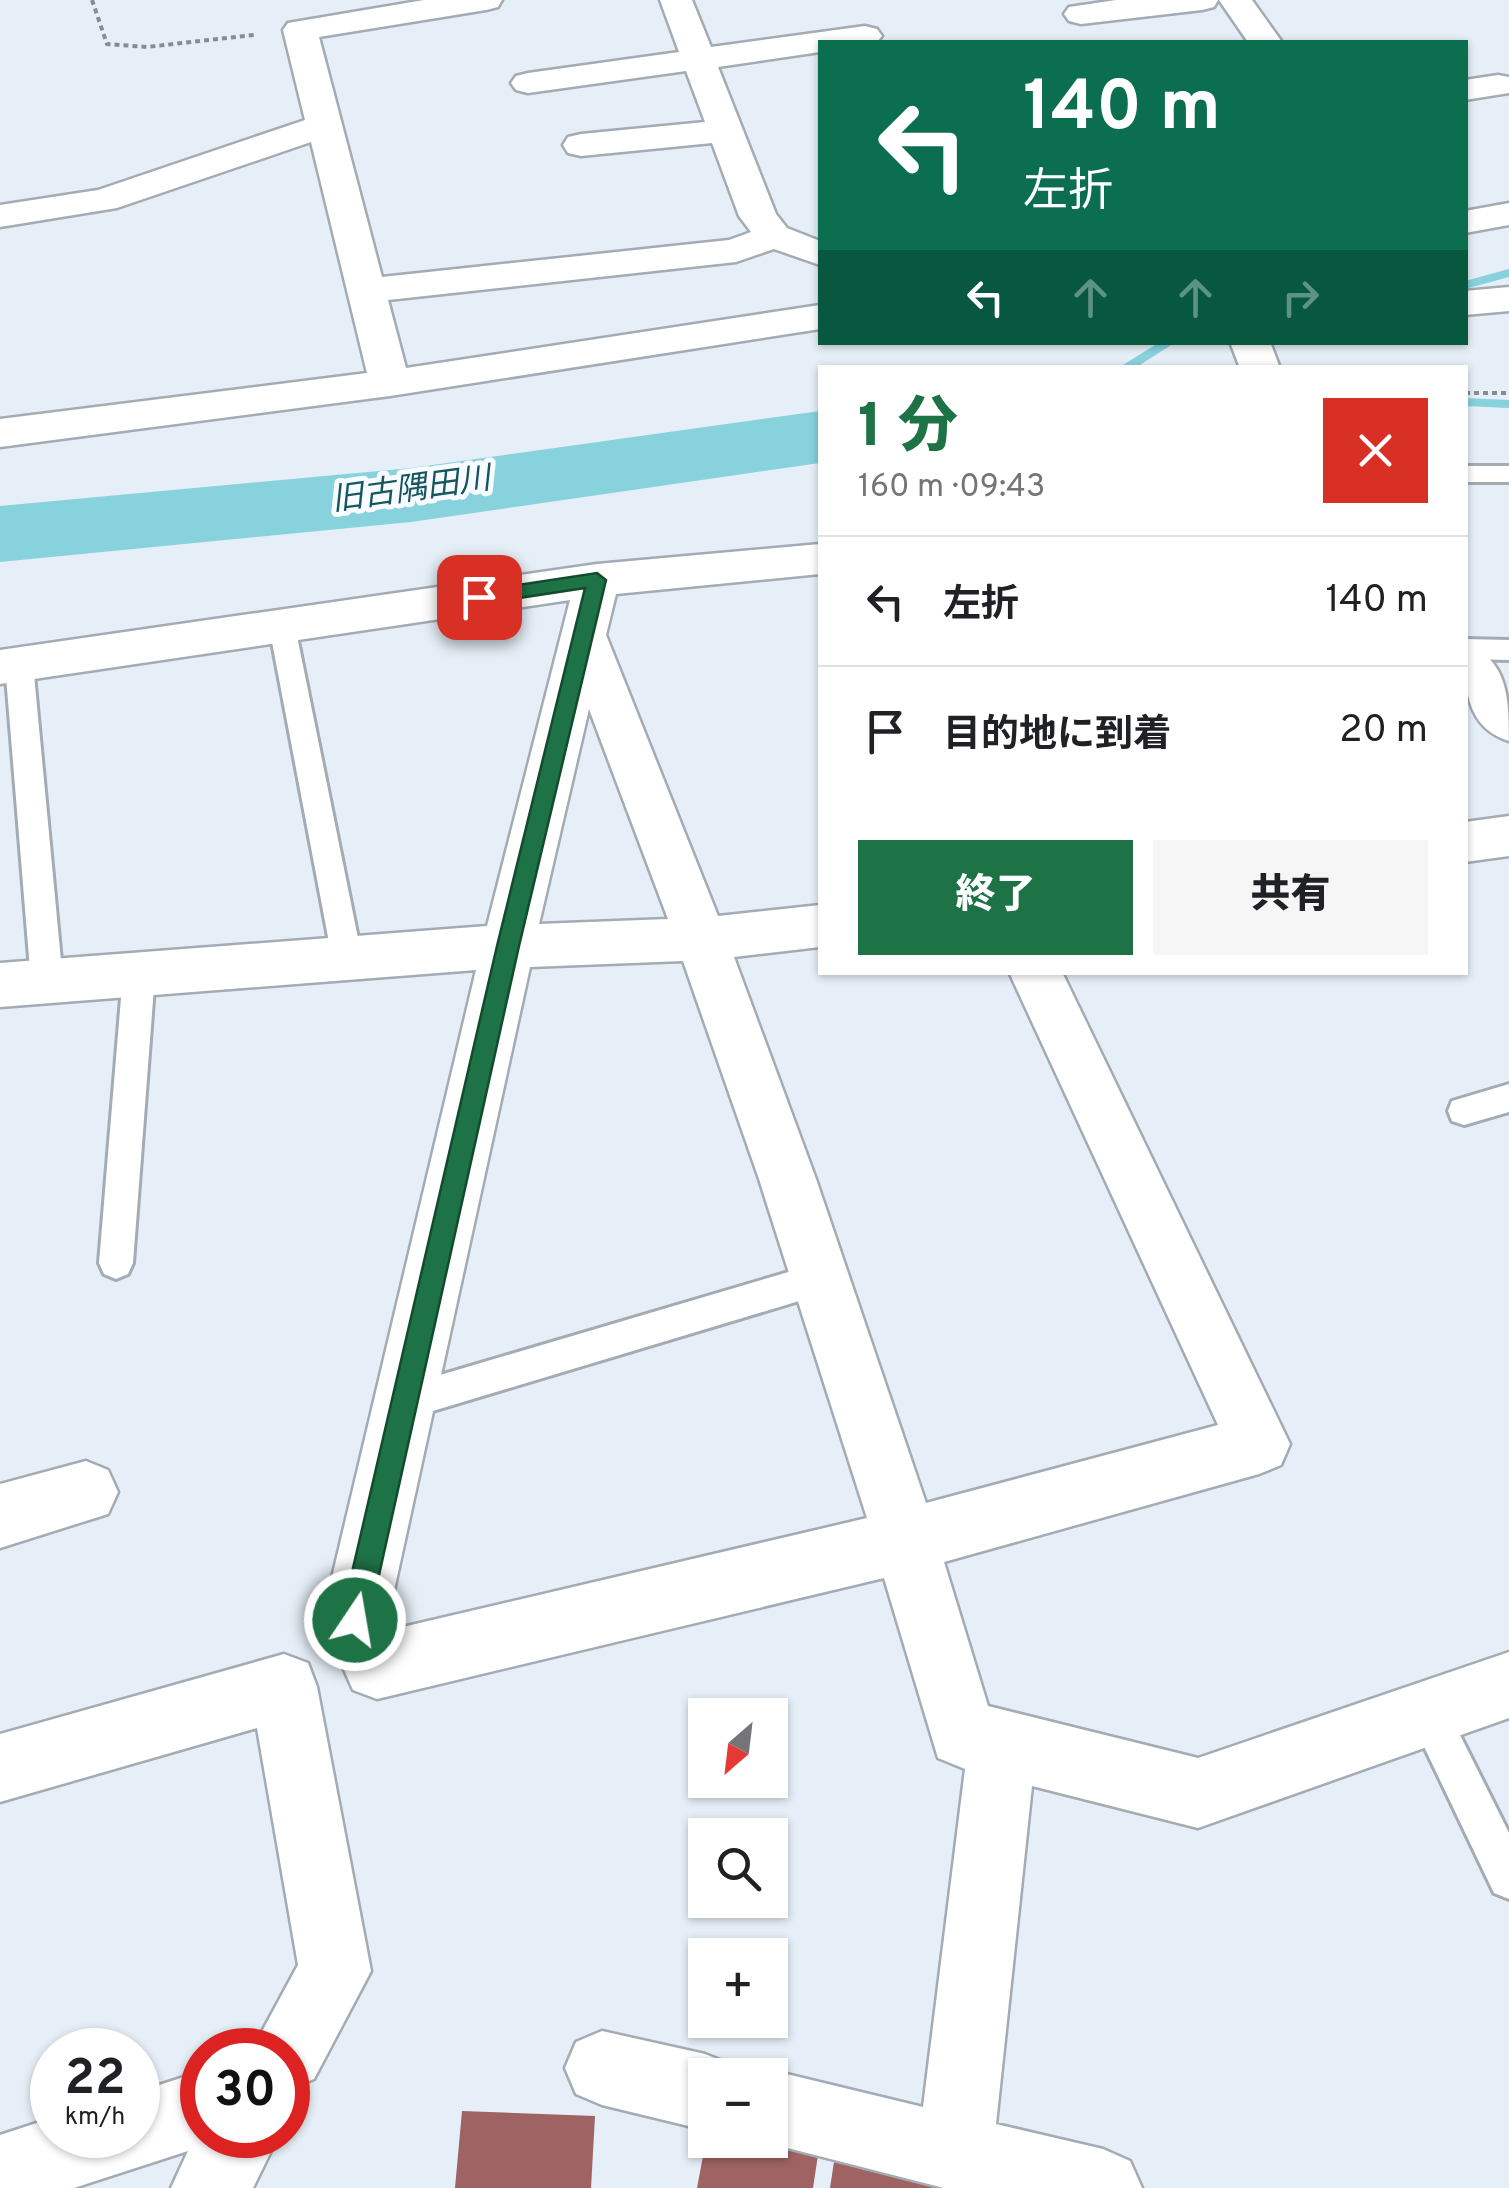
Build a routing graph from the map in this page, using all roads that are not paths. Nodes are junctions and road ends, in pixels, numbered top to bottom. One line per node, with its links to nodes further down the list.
1 (1202, 0): 5 (street)
2 (1235, 0): 8 (street)
3 (687, 1): 10 (street)
4 (463, 2): 12 (street)
5 (1080, 14)
6 (865, 36): 7 (street)
7 (837, 40)
8 (1264, 40)
9 (818, 43): 10 (street)
10 (698, 60): 11 (street); 13 (street)
11 (528, 83)
12 (324, 126): 16 (street); 20 (street)
13 (726, 131): 14 (street); 18 (street)
14 (580, 144)
15 (1509, 214): 17 (street)
16 (0, 216)
17 (1468, 221)
18 (774, 236): 19 (street); 20 (street)
19 (818, 253)
20 (367, 290): 24 (street)
21 (1509, 299): 22 (street)
22 (1468, 303)
23 (818, 317): 24 (street)
24 (390, 383): 25 (street)
25 (0, 432)
26 (1468, 474): 27 (lane)
27 (1509, 474)
28 (818, 559): 29 (street)
29 (590, 607): 30 (street); 39 (street); 40 (street)
30 (282, 626): 33 (street); 41 (lane)
31 (1468, 649): 32 (lane)
32 (1509, 650)
33 (10, 665): 44 (lane)
34 (1468, 666): 35 (street)
35 (1509, 723)
36 (1509, 836): 37 (street)
37 (1468, 842)
38 (818, 926): 39 (street)
39 (704, 938): 40 (street); 48 (street)
40 (508, 946): 41 (street); 49 (street)
41 (348, 958): 42 (street)
42 (140, 974): 44 (street); 47 (lane)
43 (1036, 975): 52 (street)
44 (23, 983)
45 (1509, 1098): 46 (lane)
46 (1464, 1111)
47 (116, 1264)
48 (820, 1279): 49 (lane); 52 (street)
49 (403, 1403): 52 (street)
50 (86, 1492): 51 (street)
51 (0, 1516)
52 (908, 1540): 55 (street)
53 (1509, 1685): 54 (street)
54 (1428, 1713): 55 (street); 57 (lane)
55 (1002, 1744): 62 (street)
56 (0, 1768): 58 (street)
57 (1509, 1878)
58 (302, 2028)
59 (602, 2068): 60 (street)
60 (688, 2088)
61 (788, 2112): 62 (street)
62 (955, 2152): 67 (street)
63 (50, 2158): 65 (street)
64 (228, 2158): 66 (street)
65 (0, 2174)
66 (210, 2188)
67 (1104, 2188)

